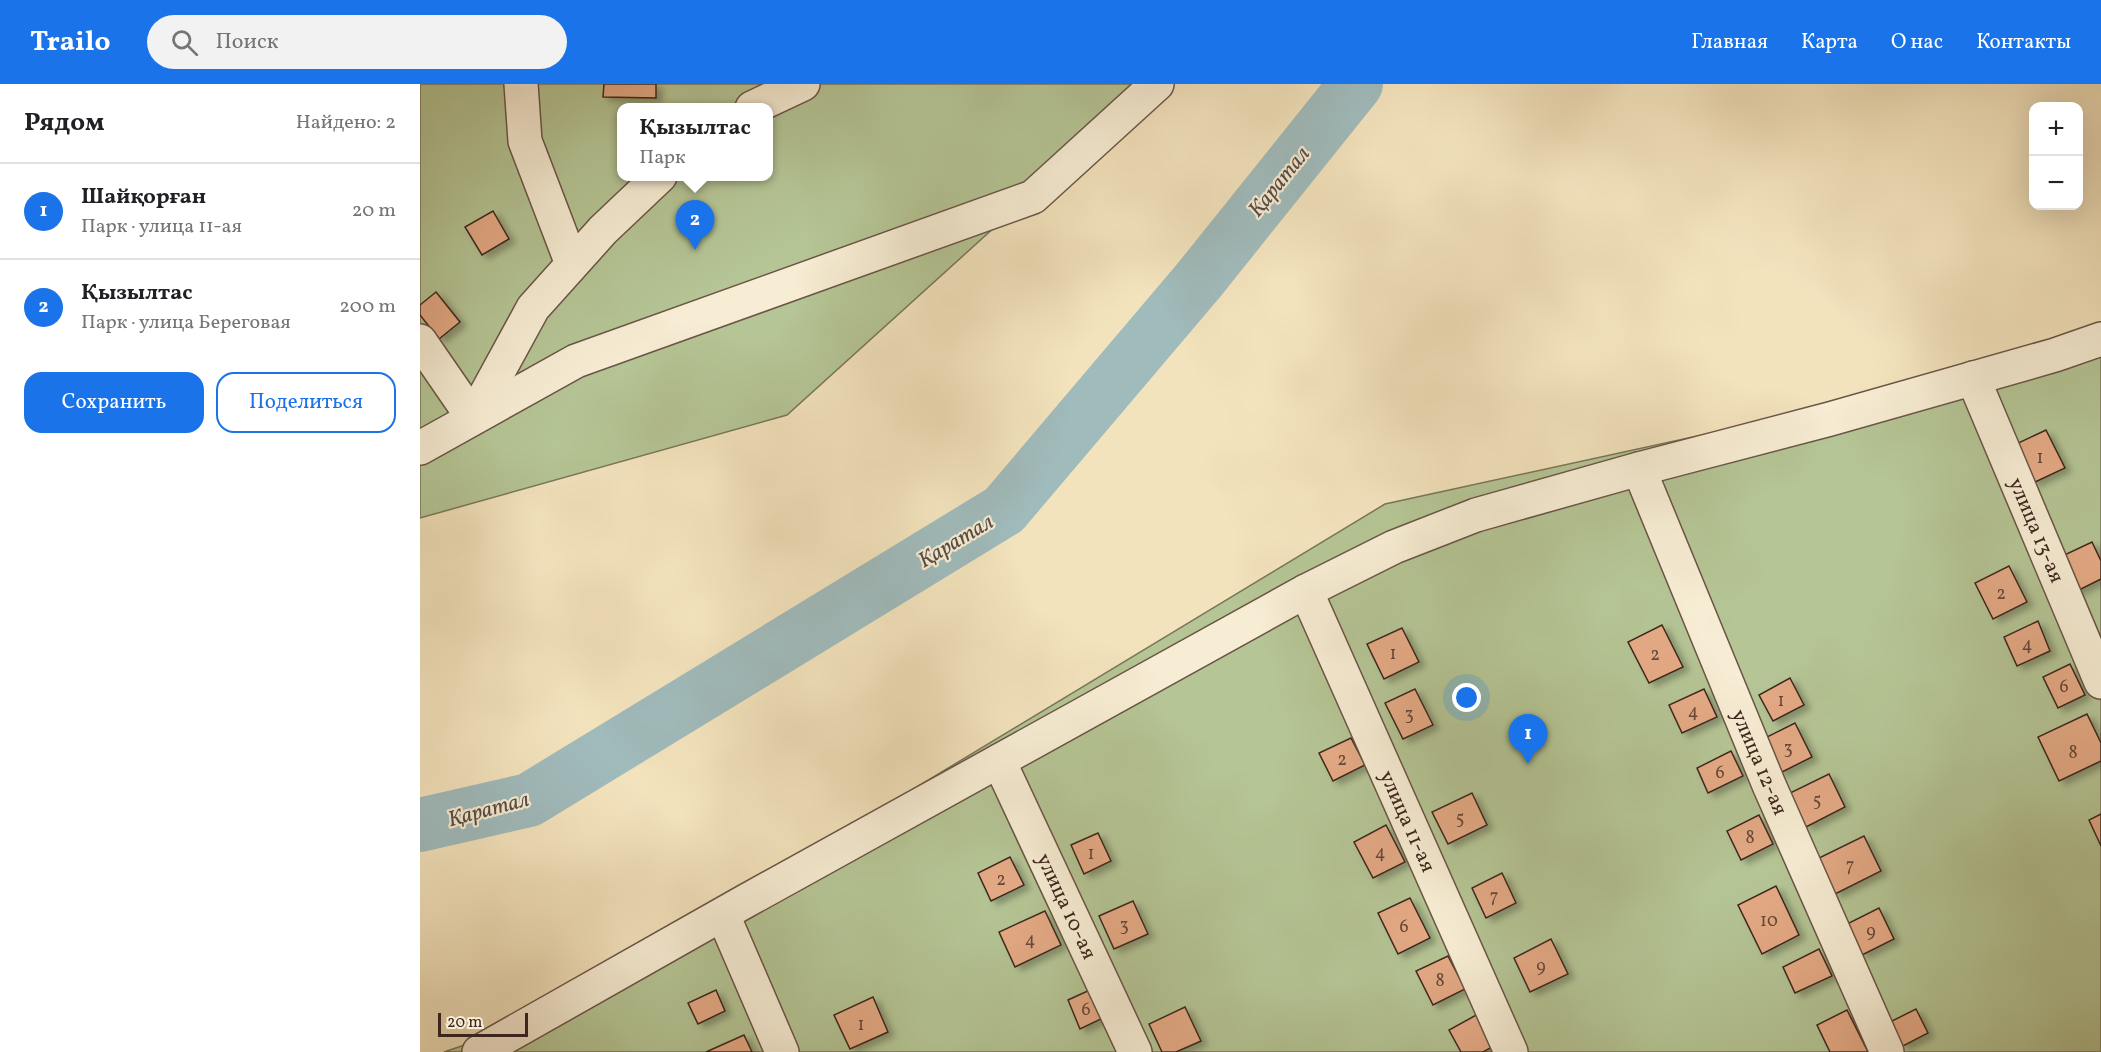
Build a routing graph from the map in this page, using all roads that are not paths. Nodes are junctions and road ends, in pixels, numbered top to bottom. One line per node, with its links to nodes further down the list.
1 (521, 84): 6 (street)
2 (803, 84): 4 (street)
3 (1156, 84): 10 (street)
4 (763, 103)
5 (656, 181): 6 (street)
6 (572, 264): 10 (street)
7 (2101, 339): 9 (street)
8 (420, 340): 10 (street)
9 (1973, 378): 12 (street); 14 (street, улица 13-ая)
10 (472, 418): 11 (street)
11 (420, 448)
12 (1639, 469): 13 (street); 21 (street, улица 12-ая)
13 (1306, 591): 15 (street); 20 (street, улица 11-ая)
14 (2101, 682)
15 (999, 760): 16 (street); 19 (street, улица 10-ая)
16 (723, 915): 17 (street); 18 (street)
17 (479, 1052)
18 (782, 1052)
19 (1135, 1052)
20 (1511, 1052)
21 (1887, 1052)

